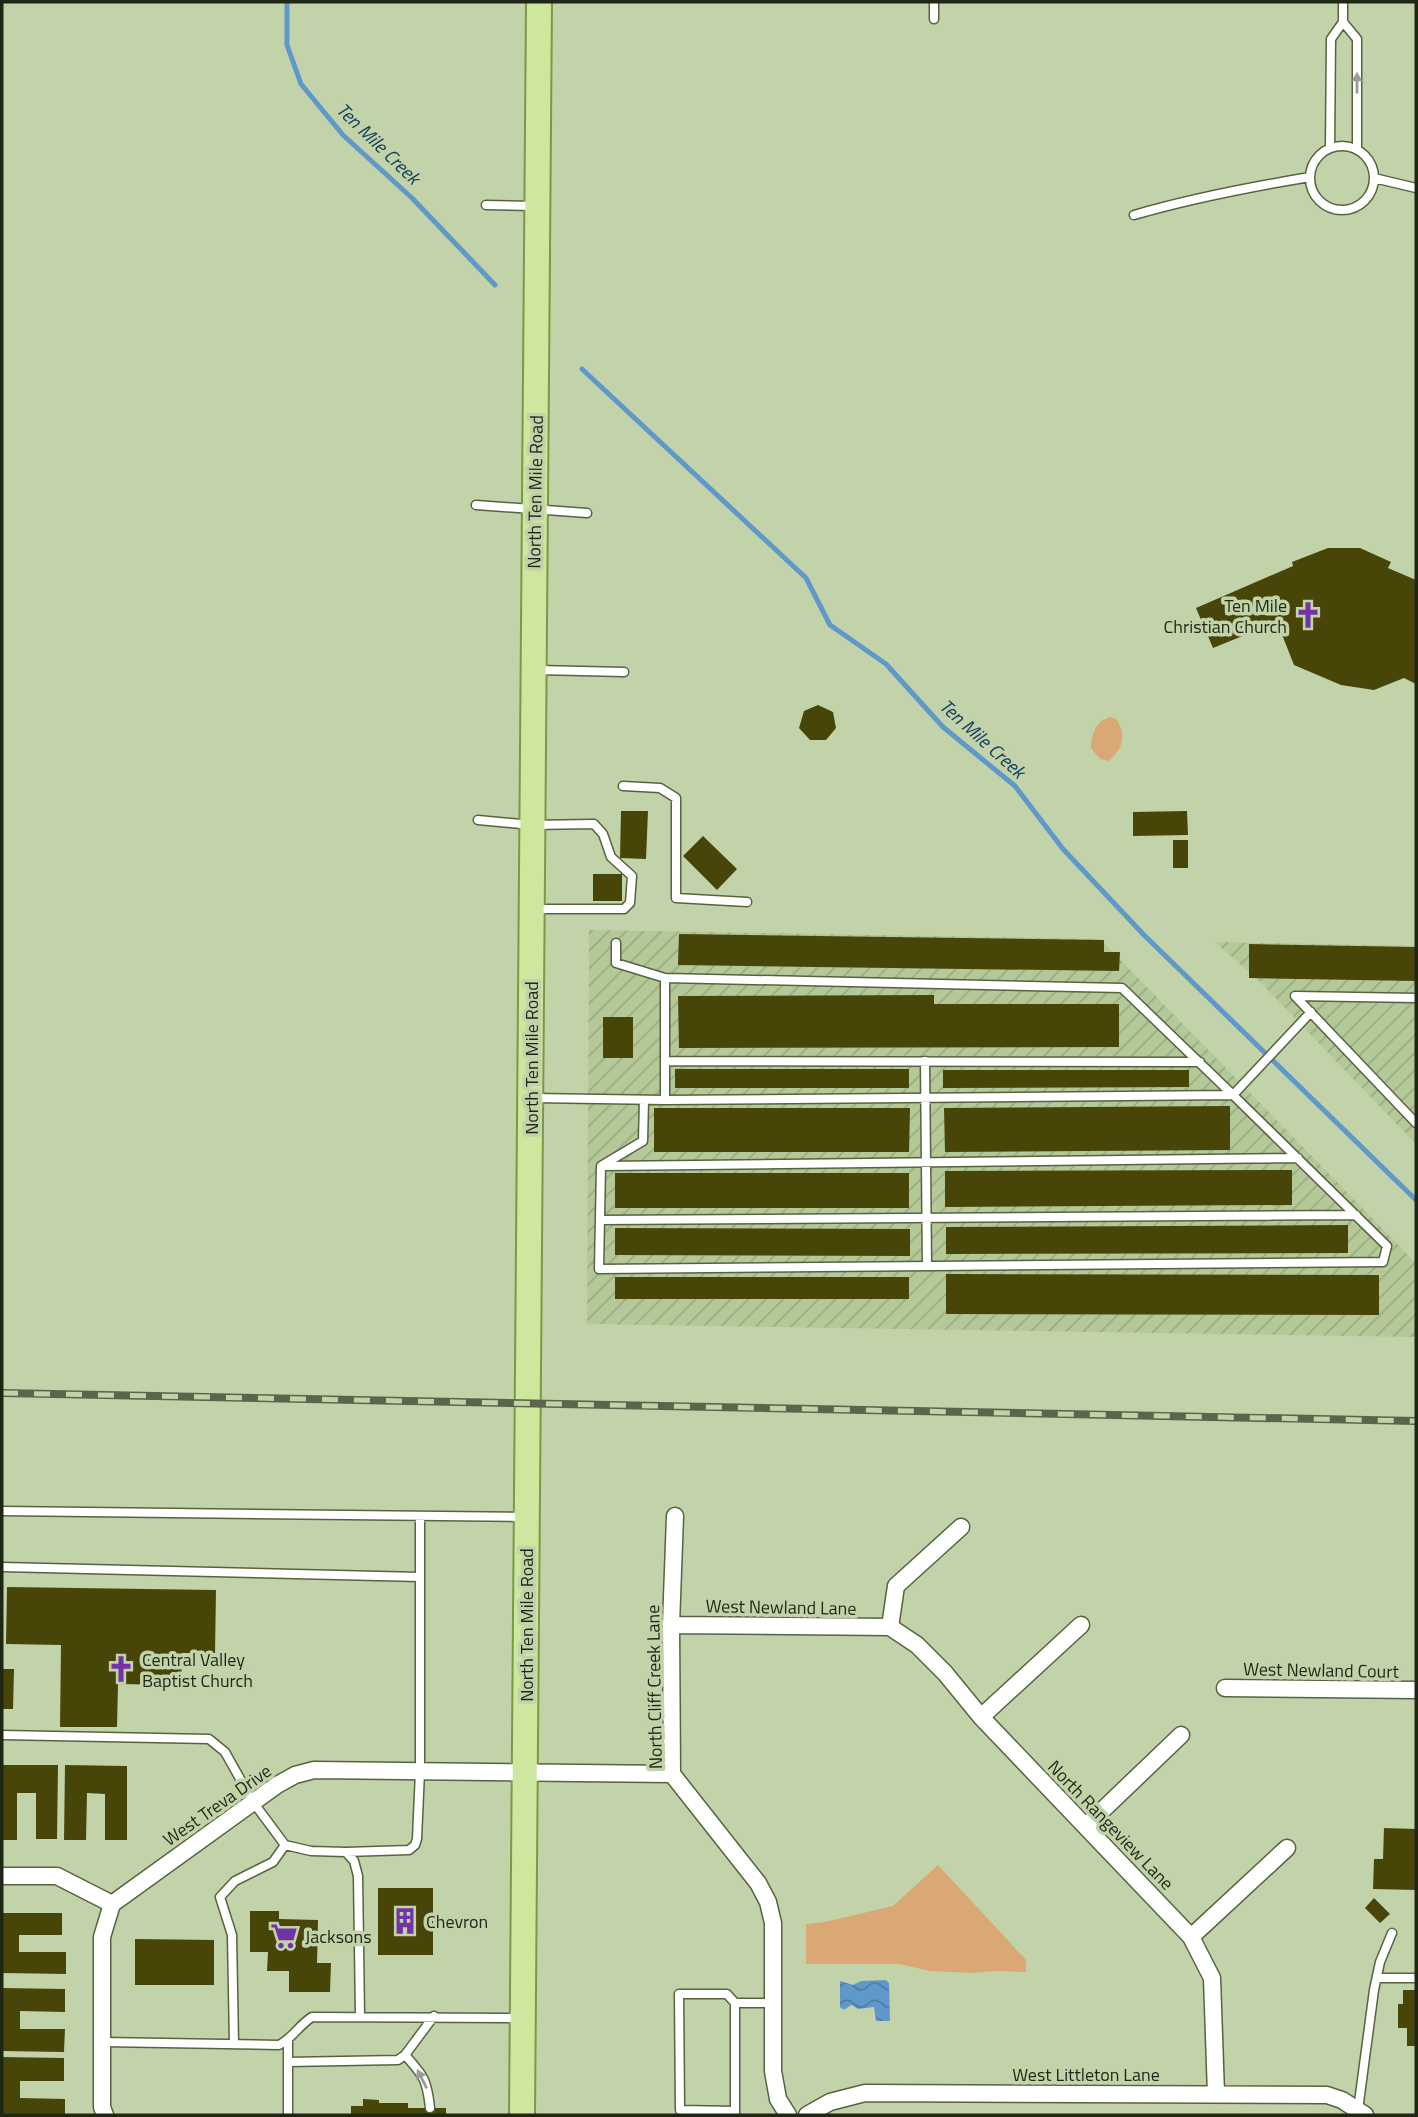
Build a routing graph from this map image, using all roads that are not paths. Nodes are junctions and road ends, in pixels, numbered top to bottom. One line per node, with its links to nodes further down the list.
1 (539, 2): 12 (main road, North Ten Mile Road)
2 (934, 2): 4 (lane)
3 (1343, 2): 5 (lane)
4 (934, 19)
5 (1343, 22): 6 (lane); 7 (lane, one-way to 5)
6 (1330, 148): 7 (lane); 8 (lane)
7 (1357, 149): 9 (lane)
8 (1310, 177): 9 (lane); 13 (lane)
9 (1374, 178): 10 (lane)
10 (1416, 188)
11 (486, 205): 12 (lane)
12 (538, 206): 15 (main road, North Ten Mile Road)
13 (1134, 215)
14 (476, 505): 15 (lane)
15 (535, 509): 16 (lane); 17 (main road, North Ten Mile Road)
16 (587, 513)
17 (534, 670): 18 (lane); 21 (main road, North Ten Mile Road)
18 (624, 672)
19 (623, 786): 22 (lane)
20 (478, 820): 21 (lane)
21 (532, 825): 23 (main road, North Ten Mile Road); 23 (lane)
22 (747, 902)
23 (532, 909): 32 (main road, North Ten Mile Road)
24 (616, 943): 25 (lane)
25 (665, 978): 28 (lane); 30 (lane)
26 (1416, 998): 27 (lane)
27 (1311, 1013): 31 (lane); 36 (lane)
28 (665, 1061): 29 (lane); 35 (lane)
29 (925, 1061): 30 (lane); 33 (lane)
30 (1200, 1062): 31 (lane)
31 (1233, 1095): 33 (lane); 37 (lane)
32 (530, 1098): 34 (lane); 47 (main road, North Ten Mile Road)
33 (925, 1099): 35 (lane); 38 (lane)
34 (644, 1100): 35 (lane); 39 (lane)
35 (665, 1100)
36 (1416, 1123)
37 (1298, 1158): 38 (lane); 40 (lane)
38 (926, 1162): 39 (lane); 41 (lane)
39 (601, 1166): 42 (lane)
40 (1356, 1215): 41 (lane); 43 (lane)
41 (927, 1218): 42 (lane); 43 (lane)
42 (600, 1220): 43 (lane)
43 (927, 1266)
44 (2, 1511): 46 (lane)
45 (675, 1516): 51 (street, North Cliff Creek Lane)
46 (420, 1517): 47 (lane); 50 (lane)
47 (527, 1517): 60 (main road, North Ten Mile Road)
48 (961, 1527): 53 (street)
49 (2, 1567): 50 (lane)
50 (420, 1577): 59 (lane)
51 (671, 1625): 53 (street, West Newland Lane); 61 (street, North Cliff Creek Lane)
52 (1081, 1625): 56 (street)
53 (890, 1627): 56 (street, North Rangeview Lane)
54 (1225, 1688): 55 (street, West Newland Court)
55 (1416, 1690)
56 (981, 1717): 63 (street, North Rangeview Lane)
57 (2, 1735): 62 (lane)
58 (1181, 1735): 63 (street)
59 (420, 1771): 60 (street, West Treva Drive); 62 (street, West Treva Drive); 66 (lane)
60 (525, 1771): 61 (street, West Treva Drive); 77 (main road, North Ten Mile Road)
61 (672, 1774): 74 (street, North Cliff Creek Lane)
62 (253, 1802): 64 (lane); 68 (street, West Treva Drive)
63 (1086, 1826): 70 (street, North Rangeview Lane)
64 (285, 1845): 66 (lane); 80 (lane)
65 (1287, 1848): 70 (street)
66 (346, 1852): 75 (lane)
67 (2, 1876): 68 (street)
68 (112, 1904): 79 (street)
69 (1392, 1933): 71 (lane)
70 (1191, 1937): 83 (street, North Rangeview Lane)
71 (1377, 1978): 72 (lane); 85 (lane)
72 (1416, 1978)
73 (735, 2003): 74 (lane); 86 (lane); 86 (lane)
74 (774, 2003): 90 (street, North Cliff Creek Lane)
75 (359, 2017): 76 (lane); 78 (lane)
76 (434, 2017): 77 (lane); 81 (lane)
77 (523, 2018): 89 (main road, North Ten Mile Road)
78 (288, 2040): 80 (lane); 82 (lane)
79 (102, 2042): 80 (lane); 87 (street)
80 (234, 2044)
81 (405, 2055): 82 (lane); 84 (lane, one-way to 81)
82 (288, 2062): 88 (lane)
83 (1216, 2094): 85 (street, West Littleton Lane); 91 (street, West Littleton Lane)
84 (430, 2108)
85 (1361, 2112)
86 (735, 2113)
87 (105, 2115)
88 (288, 2115)
89 (522, 2115)
90 (788, 2115)
91 (807, 2115)

